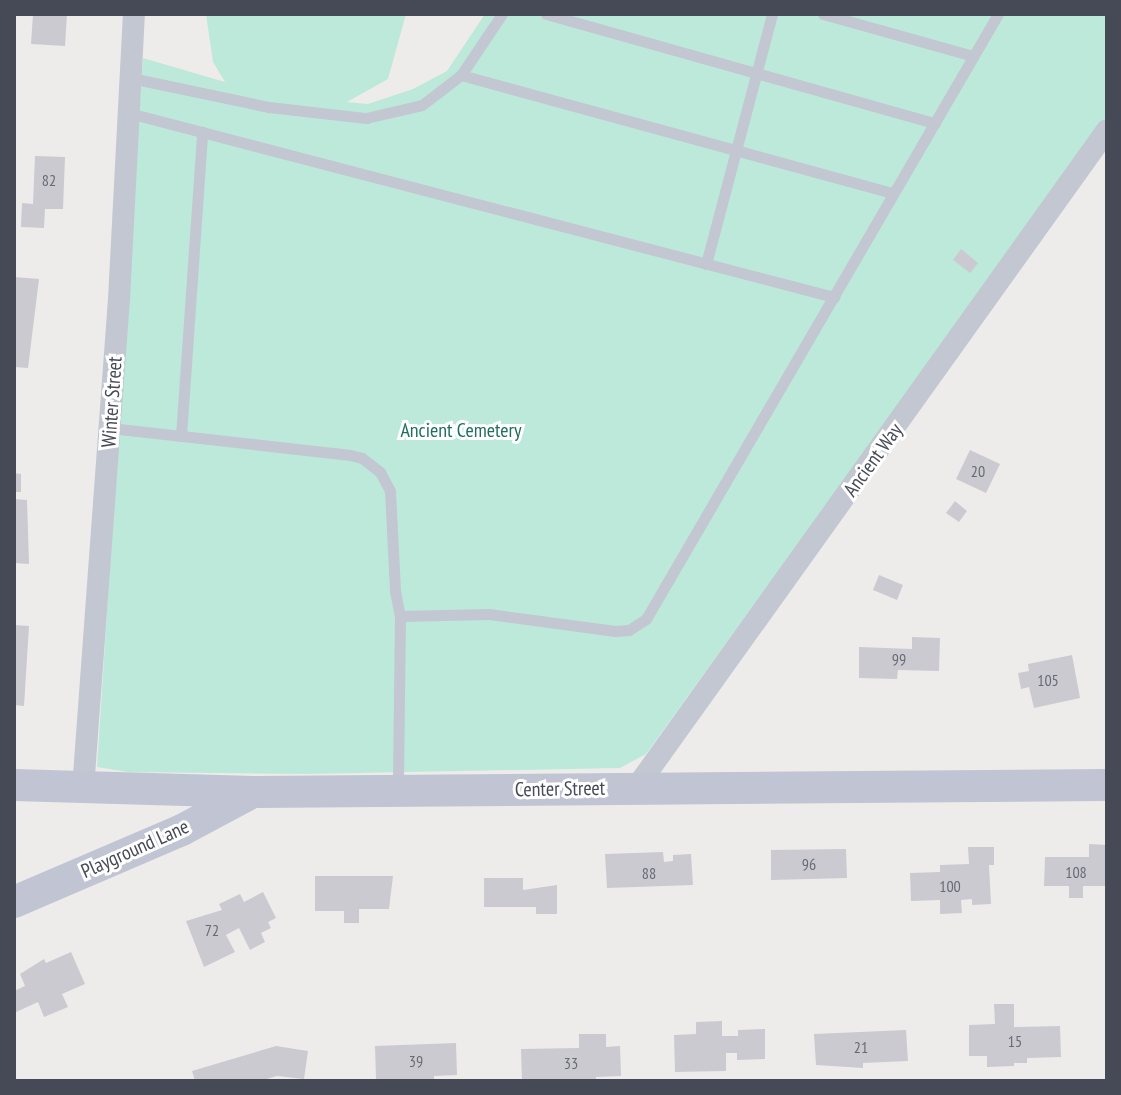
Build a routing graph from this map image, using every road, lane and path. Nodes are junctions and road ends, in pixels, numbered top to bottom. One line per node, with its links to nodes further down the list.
1 (134, 14): 10 (street, Winter Street)
2 (502, 14): 9 (lane)
3 (546, 14): 8 (lane)
4 (772, 14): 8 (lane)
5 (823, 14): 7 (lane)
6 (998, 14): 7 (lane)
7 (973, 56): 12 (lane)
8 (756, 73): 12 (lane); 15 (lane)
9 (461, 75): 10 (lane); 15 (lane)
10 (131, 78): 11 (street, Winter Street)
11 (129, 113): 14 (lane); 19 (street, Winter Street)
12 (935, 123): 16 (lane)
13 (1107, 130): 24 (street, Ancient Way)
14 (202, 132): 17 (lane); 20 (lane)
15 (736, 150): 16 (lane); 17 (lane)
16 (893, 193): 18 (lane)
17 (706, 264): 18 (lane)
18 (834, 297): 21 (lane)
19 (110, 428): 20 (lane); 25 (street, Winter Street)
20 (181, 436): 21 (lane)
21 (400, 616): 26 (lane)
22 (14, 785): 25 (street, Center Street)
23 (1107, 785): 24 (street, Center Street)
24 (636, 788): 26 (street, Center Street)
25 (83, 789): 27 (street, Center Street)
26 (398, 790): 27 (street, Center Street)
27 (253, 792): 28 (street, Playground Lane)
28 (14, 902)

